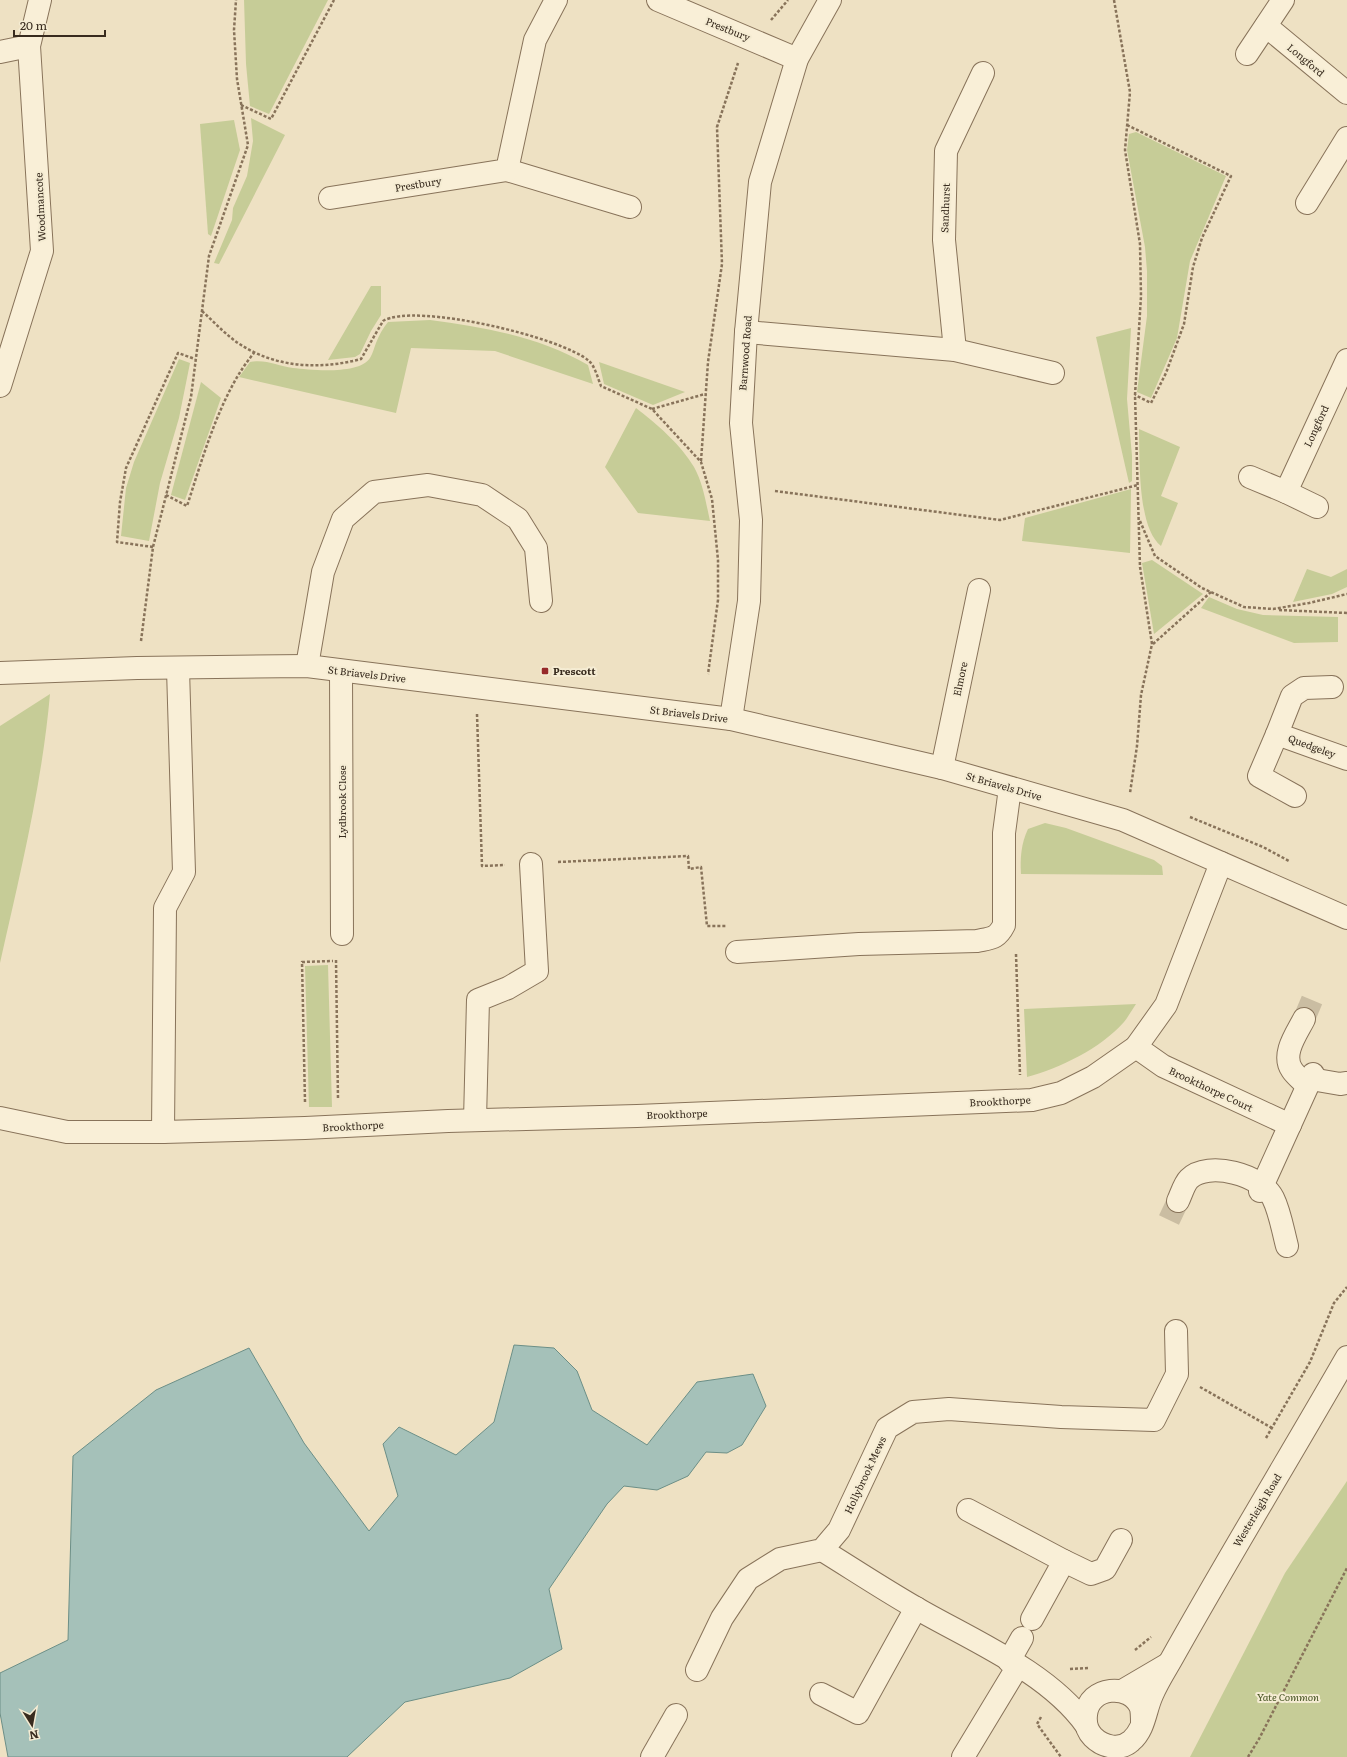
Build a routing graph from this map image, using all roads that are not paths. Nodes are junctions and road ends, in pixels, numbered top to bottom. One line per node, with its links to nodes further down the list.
1 (40, 0): 7 (street, Woodmancote)
2 (556, 0): 14 (street)
3 (658, 0): 10 (street, Prestbury)
4 (830, 0): 10 (street, Barnwood Road)
5 (1283, 0): 6 (street)
6 (1266, 26): 9 (street); 12 (street, Longford)
7 (29, 46): 8 (street); 22 (street, Woodmancote)
8 (0, 52)
9 (1247, 54)
10 (797, 59): 18 (street, Barnwood Road)
11 (983, 73): 19 (street, Sandhurst)
12 (1347, 93)
13 (1347, 138): 16 (street)
14 (507, 170): 15 (street, Prestbury); 17 (street, Prestbury)
15 (330, 198)
16 (1307, 203)
17 (630, 207)
18 (746, 332): 19 (street); 33 (street, Barnwood Road)
19 (955, 350): 21 (street)
20 (1347, 360): 24 (street, Longford)
21 (1053, 374)
22 (0, 386)
23 (1250, 477): 24 (street)
24 (1286, 492): 25 (street)
25 (1318, 507)
26 (979, 590): 36 (street, Elmore)
27 (541, 601): 28 (street)
28 (307, 666): 29 (street, St Briavels Drive); 30 (street, St Briavels Drive)
29 (178, 669): 31 (street, St Briavels Drive); 51 (street)
30 (340, 671): 33 (street, St Briavels Drive); 42 (street, Lydbrook Close)
31 (0, 673)
32 (1332, 687): 34 (street, Quedgeley)
33 (731, 719): 36 (street, St Briavels Drive)
34 (1277, 734): 35 (street, Quedgeley); 38 (street, Quedgeley)
35 (1347, 759)
36 (942, 768): 37 (street, St Briavels Drive)
37 (1010, 788): 39 (street, St Briavels Drive); 43 (street)
38 (1295, 796)
39 (1221, 863): 41 (street, St Briavels Drive); 45 (street, Brookthorpe)
40 (531, 864): 49 (street)
41 (1347, 918)
42 (342, 934)
43 (737, 952)
44 (1304, 1019): 46 (street)
45 (1136, 1047): 49 (street, Brookthorpe); 50 (street, Brookthorpe Court)
46 (1310, 1080): 47 (street); 50 (street)
47 (1347, 1083)
48 (0, 1118): 51 (street, Brookthorpe)
49 (475, 1120): 51 (street, Brookthorpe)
50 (1290, 1125): 52 (street)
51 (163, 1132)
52 (1261, 1187): 53 (street); 54 (street)
53 (1178, 1201)
54 (1287, 1246)
55 (1176, 1331): 59 (street, Hollybrook Mews)
56 (1347, 1357): 63 (street, Westerleigh Road)
57 (968, 1510): 60 (street)
58 (1121, 1540): 60 (street)
59 (822, 1550): 61 (street); 64 (street)
60 (1064, 1561): 62 (street)
61 (916, 1608): 62 (street); 67 (street)
62 (1013, 1663): 65 (street); 72 (street)
63 (1169, 1663): 66 (street, Westerleigh Road); 69 (street, Westerleigh Road)
64 (697, 1670)
65 (1042, 1680): 66 (street); 70 (street)
66 (1116, 1691): 69 (street); 70 (street, Westerleigh Road)
67 (821, 1694)
68 (676, 1715): 71 (street)
69 (1141, 1728): 70 (street); 74 (street, Westerleigh Road)
70 (1088, 1729): 73 (street, Westerleigh Road)
71 (652, 1757)
72 (963, 1757)
73 (1097, 1757)
74 (1127, 1757)

